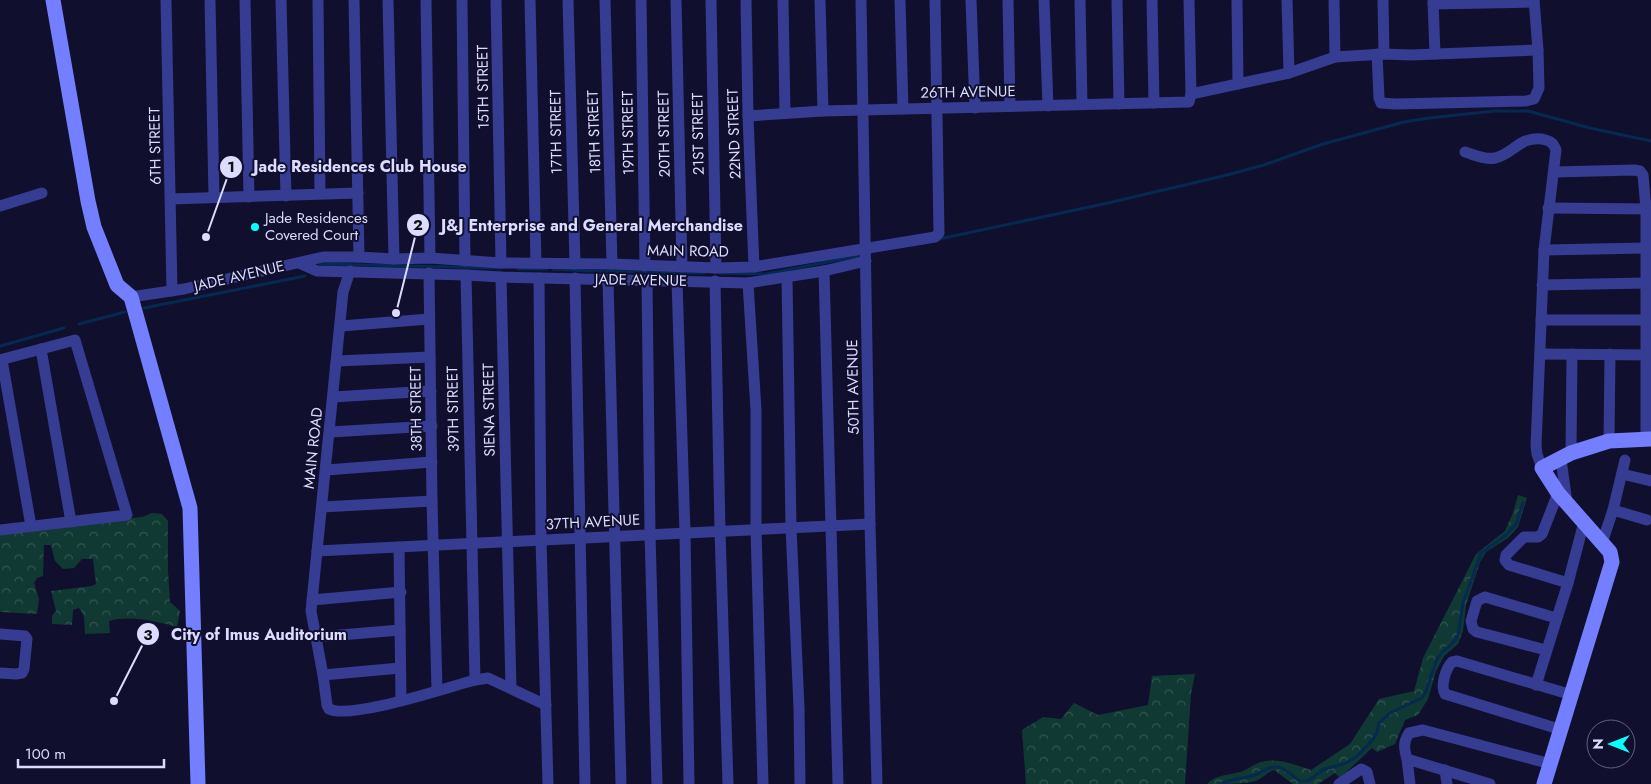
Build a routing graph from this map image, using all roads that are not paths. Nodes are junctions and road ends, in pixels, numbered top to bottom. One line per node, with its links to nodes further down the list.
1 (53, 0): 100 (street)
2 (166, 0): 64 (street, 6TH STREET)
3 (210, 0): 62 (street)
4 (245, 0): 63 (street)
5 (281, 0): 61 (street)
6 (318, 0): 60 (street)
7 (354, 0): 59 (street)
8 (388, 0): 73 (street)
9 (426, 0): 72 (street)
10 (462, 0): 74 (street)
11 (496, 0): 76 (street, 15TH STREET)
12 (530, 0): 77 (street)
13 (568, 0): 78 (street, 17TH STREET)
14 (605, 0): 79 (street, 18TH STREET)
15 (640, 0): 80 (street, 19TH STREET)
16 (676, 0): 81 (street, 20TH STREET)
17 (711, 0): 83 (street, 21ST STREET)
18 (746, 0): 55 (street, 22ND STREET)
19 (783, 0): 54 (street)
20 (820, 0): 52 (street)
21 (861, 0): 53 (street, 50TH AVENUE)
22 (900, 0): 51 (street)
23 (935, 0): 49 (street)
24 (971, 0): 50 (street)
25 (1008, 0): 47 (street)
26 (1044, 0): 48 (street)
27 (1080, 0): 45 (street)
28 (1117, 0): 46 (street)
29 (1152, 0): 44 (street)
30 (1189, 0): 43 (street)
31 (1237, 0): 42 (street)
32 (1286, 0): 41 (street)
33 (1334, 0): 40 (street)
34 (1383, 0): 38 (street)
35 (1534, 1): 36 (street); 37 (street)
36 (1433, 2): 39 (street)
37 (1538, 50): 38 (street); 39 (street, 26TH AVENUE)
38 (1381, 54): 39 (street, 26TH AVENUE); 40 (street, 26TH AVENUE)
39 (1435, 54)
40 (1335, 57): 41 (street, 26TH AVENUE)
41 (1289, 73): 42 (street, 26TH AVENUE)
42 (1238, 84): 43 (street, 26TH AVENUE)
43 (1190, 98): 44 (street, 26TH AVENUE)
44 (1154, 103): 46 (street, 26TH AVENUE)
45 (1082, 104): 46 (street, 26TH AVENUE); 48 (street, 26TH AVENUE)
46 (1119, 104)
47 (1010, 106): 48 (street, 26TH AVENUE); 50 (street, 26TH AVENUE)
48 (1048, 106)
49 (937, 108): 50 (street, 26TH AVENUE); 51 (street, 26TH AVENUE); 70 (street)
50 (975, 108)
51 (903, 109): 53 (street, 26TH AVENUE)
52 (823, 111): 53 (street, 26TH AVENUE); 54 (street, 26TH AVENUE)
53 (862, 111): 70 (street, 50TH AVENUE)
54 (785, 113): 55 (street, 26TH AVENUE)
55 (748, 116): 82 (street, 22ND STREET)
56 (1465, 152): 57 (street)
57 (1554, 172): 66 (street); 67 (street)
58 (42, 193): 65 (street)
59 (358, 193): 60 (street); 71 (street)
60 (320, 194): 61 (street)
61 (286, 196): 63 (street)
62 (214, 197): 63 (street); 64 (street)
63 (249, 197)
64 (171, 199): 99 (street, 6TH STREET)
65 (0, 206)
66 (1548, 208): 67 (street); 69 (street)
67 (1649, 209): 68 (street)
68 (1646, 248): 69 (street); 96 (street)
69 (1544, 250): 98 (street)
70 (866, 256): 82 (street, MAIN ROAD); 85 (street, JADE AVENUE); 133 (street, 50TH AVENUE)
71 (359, 257): 73 (street, MAIN ROAD); 75 (street, MAIN ROAD)
72 (430, 258): 73 (street, MAIN ROAD); 74 (street, MAIN ROAD)
73 (394, 259)
74 (465, 261): 76 (street, MAIN ROAD)
75 (299, 263): 84 (street, JADE AVENUE); 99 (street, JADE AVENUE)
76 (501, 263): 77 (street, MAIN ROAD)
77 (536, 263): 78 (street, MAIN ROAD)
78 (575, 264): 79 (street, MAIN ROAD)
79 (612, 264): 80 (street, MAIN ROAD)
80 (646, 266): 81 (street, MAIN ROAD)
81 (682, 267): 83 (street, MAIN ROAD)
82 (754, 267): 83 (street, MAIN ROAD)
83 (716, 268)
84 (350, 271): 86 (street, JADE AVENUE); 104 (street, MAIN ROAD)
85 (824, 271): 88 (street, JADE AVENUE); 134 (street)
86 (429, 274): 87 (street, JADE AVENUE); 101 (street, 38TH STREET)
87 (466, 275): 89 (street, JADE AVENUE); 146 (street, 39TH STREET)
88 (787, 277): 97 (street, JADE AVENUE); 136 (street)
89 (501, 278): 90 (street, JADE AVENUE); 145 (street, SIENA STREET)
90 (539, 278): 91 (street, JADE AVENUE); 144 (street)
91 (575, 278): 92 (street, JADE AVENUE); 143 (street)
92 (608, 280): 93 (street, JADE AVENUE); 142 (street)
93 (647, 280): 94 (street, JADE AVENUE); 141 (street)
94 (677, 281): 95 (street, JADE AVENUE); 140 (street)
95 (715, 281): 97 (street, JADE AVENUE); 139 (street)
96 (1646, 282): 98 (street); 103 (street)
97 (748, 283): 137 (street)
98 (1542, 285): 102 (street)
99 (172, 291): 100 (street, JADE AVENUE)
100 (131, 297): 174 (street)
101 (429, 319): 104 (street); 110 (street, 38TH STREET)
102 (1541, 320): 103 (street); 106 (street)
103 (1649, 320): 109 (street)
104 (340, 326): 112 (street, MAIN ROAD)
105 (41, 349): 111 (street); 131 (street); 131 (street)
106 (1540, 354): 107 (street); 122 (street)
107 (1572, 354): 108 (street); 119 (street)
108 (1610, 354): 109 (street); 118 (street)
109 (1648, 355): 117 (street)
110 (430, 357): 112 (street); 113 (street, 38TH STREET)
111 (1, 360): 135 (street)
112 (337, 361): 114 (street, MAIN ROAD)
113 (431, 391): 114 (street); 115 (street, 38TH STREET)
114 (333, 397): 116 (street, MAIN ROAD)
115 (432, 426): 116 (street); 121 (street, 38TH STREET)
116 (330, 432): 123 (street, MAIN ROAD)
117 (1648, 439): 118 (street)
118 (1609, 441): 119 (street)
119 (1566, 456): 122 (street); 126 (street)
120 (1625, 460): 124 (street)
121 (432, 462): 123 (street); 127 (street, 38TH STREET)
122 (1542, 468): 126 (street)
123 (326, 470): 128 (street, MAIN ROAD)
124 (1622, 474): 125 (street); 129 (street)
125 (1651, 481)
126 (1563, 498): 132 (street); 151 (street)
127 (432, 501): 128 (street); 148 (street, 38TH STREET)
128 (322, 507): 150 (street, MAIN ROAD)
129 (1613, 510): 130 (street); 147 (street)
130 (1647, 520)
131 (71, 522): 135 (street)
132 (1584, 522): 147 (street); 151 (street)
133 (870, 524): 134 (street, 37TH AVENUE); 184 (street, 50TH AVENUE)
134 (830, 525): 136 (street, 37TH AVENUE); 183 (street)
135 (31, 526): 138 (street)
136 (792, 527): 137 (street, 37TH AVENUE); 182 (street)
137 (756, 529): 139 (street, 37TH AVENUE); 181 (street)
138 (0, 530)
139 (720, 531): 140 (street, 37TH AVENUE); 180 (street)
140 (685, 533): 141 (street, 37TH AVENUE); 179 (street)
141 (650, 534): 142 (street, 37TH AVENUE); 178 (street)
142 (615, 536): 143 (street, 37TH AVENUE); 177 (street)
143 (579, 538): 144 (street, 37TH AVENUE); 176 (street)
144 (541, 540): 145 (street, 37TH AVENUE); 168 (street)
145 (507, 542): 146 (street, 37TH AVENUE); 164 (street, SIENA STREET)
146 (470, 543): 148 (street, 37TH AVENUE); 162 (street, 39TH STREET)
147 (1602, 543): 166 (street)
148 (433, 545): 149 (street, 37TH AVENUE); 165 (street, 38TH STREET)
149 (399, 547): 150 (street, 37TH AVENUE); 152 (street)
150 (317, 551): 153 (street, MAIN ROAD)
151 (1568, 583): 154 (street)
152 (401, 592): 153 (street); 155 (street)
153 (312, 600): 157 (street)
154 (1556, 618): 158 (street); 158 (street)
155 (400, 630): 157 (street); 159 (street)
156 (0, 634): 160 (street)
157 (317, 638): 161 (street)
158 (1546, 650): 163 (street)
159 (400, 668): 161 (street); 167 (street)
160 (0, 674)
161 (323, 675): 167 (street)
162 (474, 680): 164 (street); 165 (street)
163 (1536, 685): 166 (street); 169 (street)
164 (511, 688): 168 (street)
165 (437, 690): 167 (street)
166 (1572, 695): 169 (street)
167 (401, 700)
168 (546, 705): 175 (street)
169 (1562, 730): 171 (street)
170 (1407, 759): 171 (street); 172 (street); 187 (street)
171 (1551, 764): 189 (street)
172 (1445, 770): 173 (street); 188 (street)
173 (1484, 783)
174 (198, 784)
175 (548, 784)
176 (585, 784)
177 (621, 784)
178 (657, 784)
179 (689, 784)
180 (728, 784)
181 (763, 784)
182 (800, 784)
183 (838, 784)
184 (877, 784)
185 (1339, 784): 186 (street)
186 (1370, 784)
187 (1410, 784)
188 (1447, 784)
189 (1544, 784)

